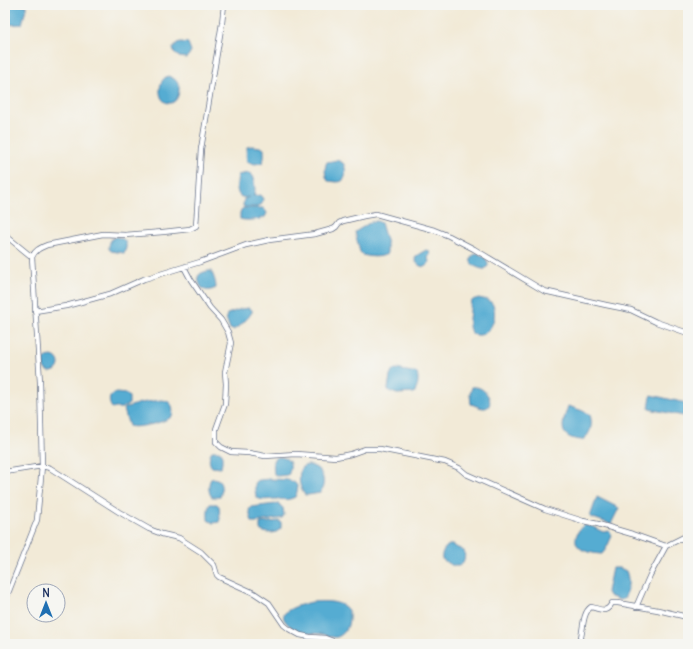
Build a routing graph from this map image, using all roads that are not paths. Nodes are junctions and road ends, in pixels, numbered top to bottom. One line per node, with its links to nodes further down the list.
1 (224, 5): 3 (street)
2 (5, 235): 3 (street)
3 (32, 257): 5 (street)
4 (184, 267): 5 (street); 6 (street); 10 (street)
5 (35, 311): 7 (street)
6 (688, 333)
7 (42, 466): 8 (street); 11 (street); 14 (street)
8 (5, 472)
9 (688, 535): 10 (street)
10 (666, 546): 12 (street)
11 (5, 601)
12 (636, 607): 13 (street); 15 (street)
13 (688, 616)
14 (337, 644)
15 (579, 644)

